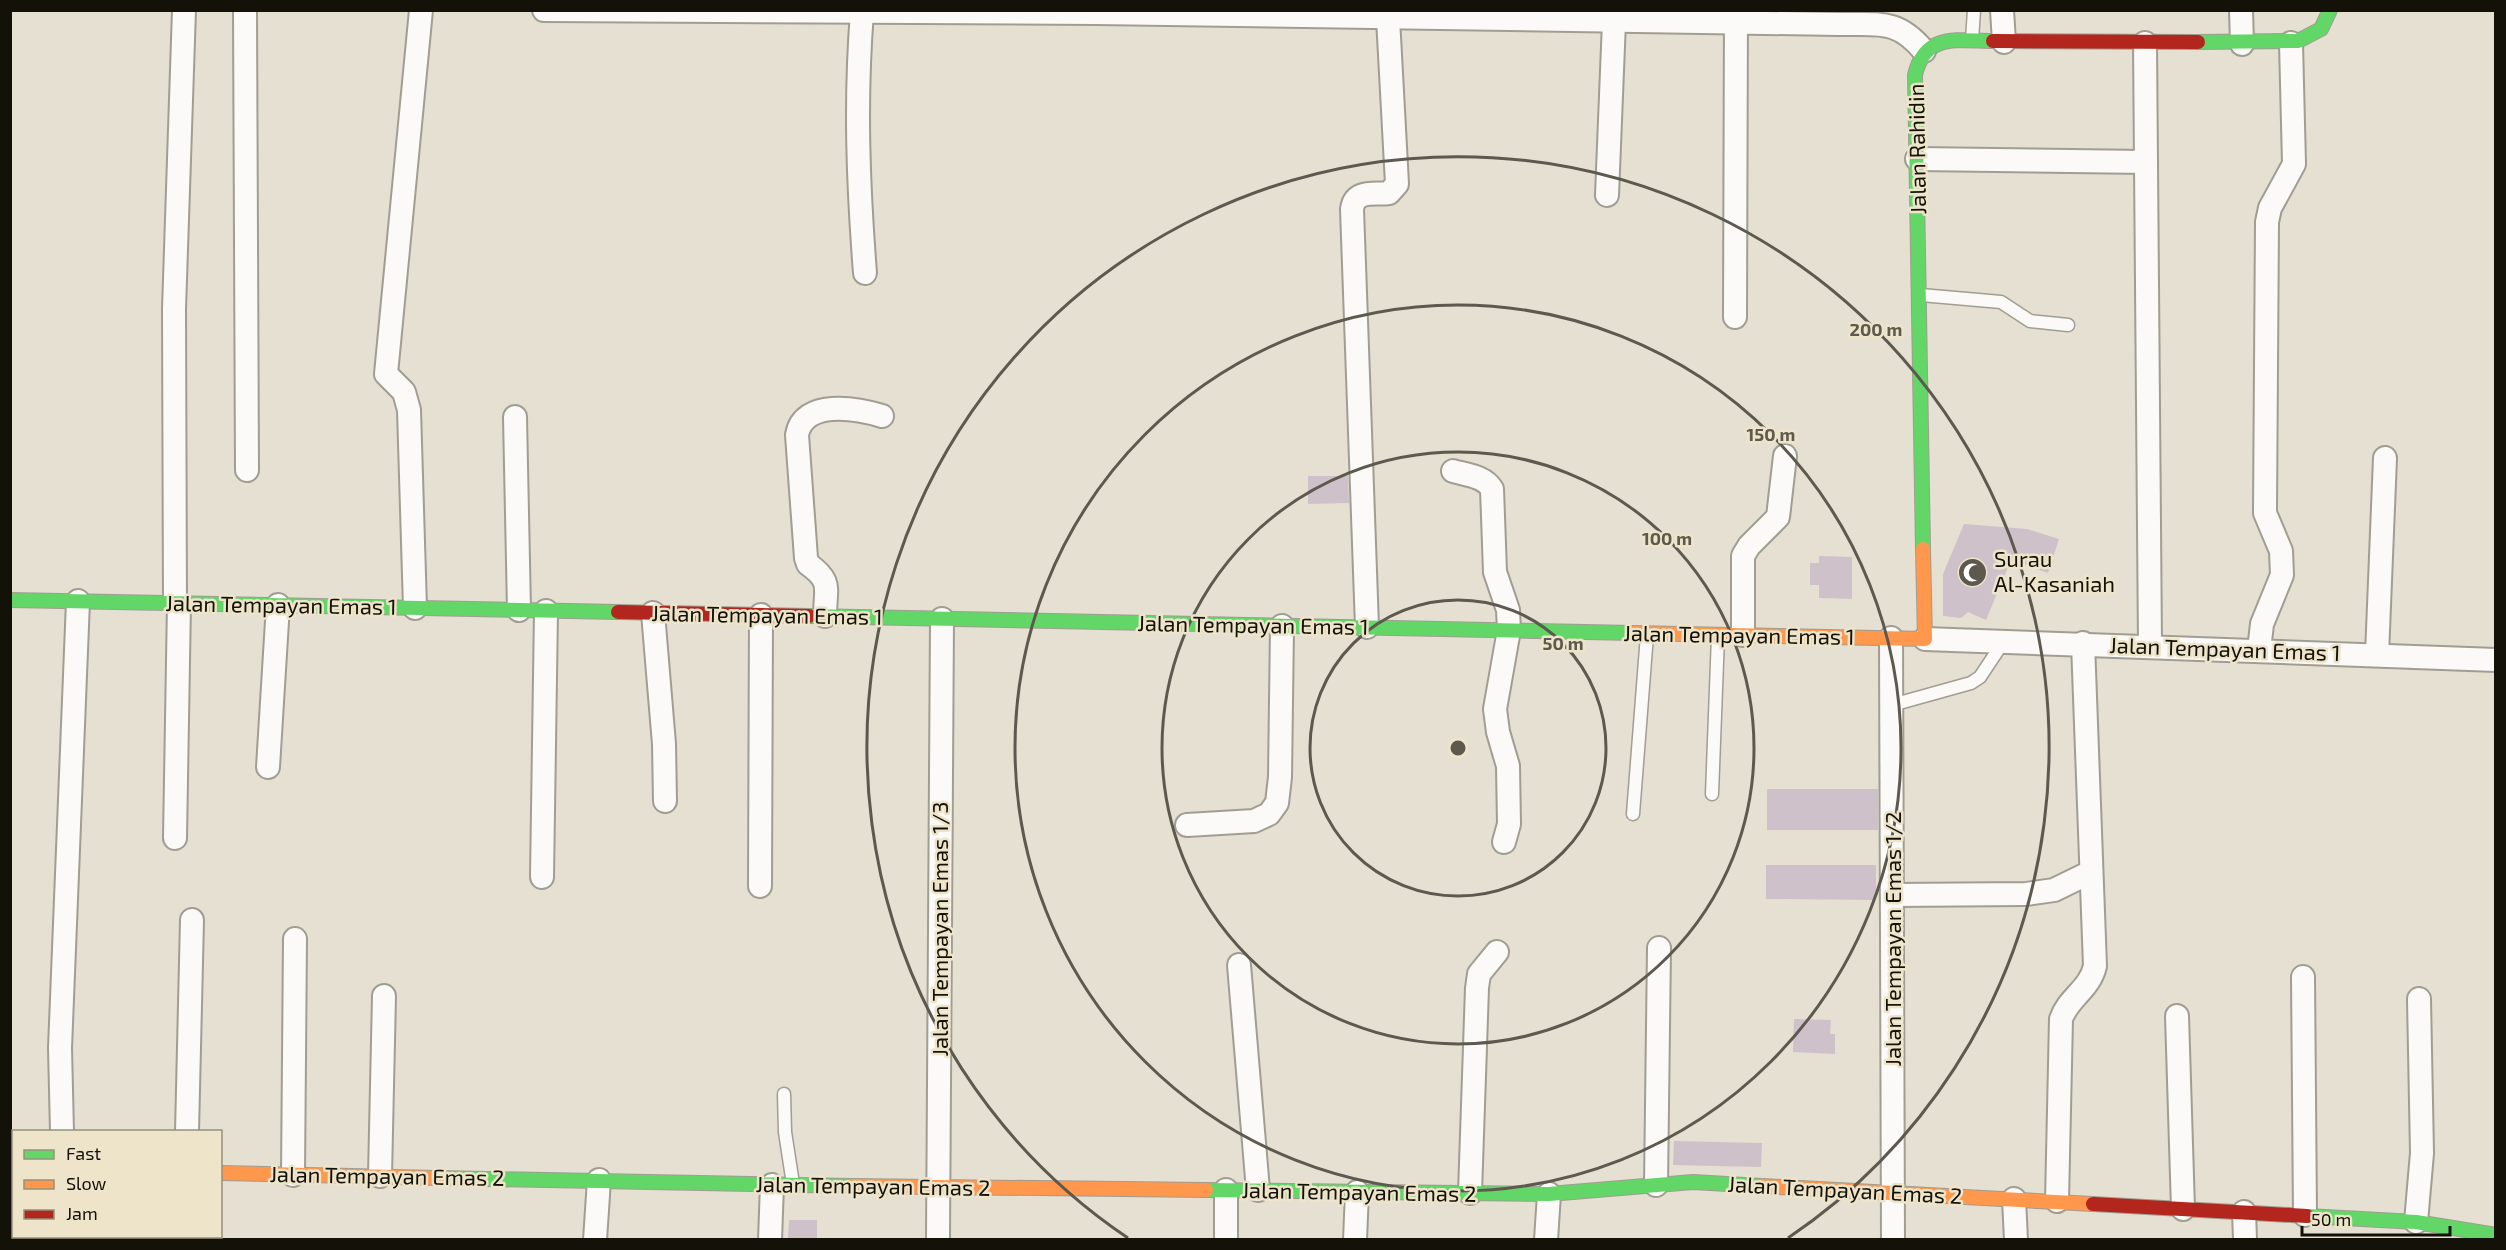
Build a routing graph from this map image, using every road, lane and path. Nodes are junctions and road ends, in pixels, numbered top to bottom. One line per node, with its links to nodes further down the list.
1 (184, 10): 42 (street)
2 (245, 10): 38 (street)
3 (421, 10): 44 (street)
4 (544, 10): 9 (street)
5 (1974, 10): 21 (lane)
6 (2002, 10): 22 (street)
7 (2241, 10): 25 (street)
8 (2330, 10): 24 (street, Jalan Rahidin)
9 (695, 11): 10 (street)
10 (759, 11): 11 (street)
11 (862, 12): 12 (street); 30 (street)
12 (1073, 12): 13 (street)
13 (1180, 12): 14 (street)
14 (1310, 13): 19 (street)
15 (1442, 14): 16 (street); 19 (street)
16 (1574, 15): 20 (street)
17 (1736, 17): 18 (street); 20 (street); 32 (street)
18 (1838, 17): 26 (street)
19 (1388, 18): 52 (street)
20 (1614, 21): 29 (street)
21 (1972, 41): 22 (street, Jalan Rahidin); 26 (street, Jalan Rahidin)
22 (2004, 42): 23 (street, Jalan Rahidin)
23 (2145, 43): 25 (street, Jalan Rahidin); 28 (street)
24 (2291, 43): 25 (street, Jalan Rahidin); 62 (street)
25 (2242, 44)
26 (1923, 51): 27 (street, Jalan Rahidin)
27 (1917, 159): 28 (street); 31 (street, Jalan Rahidin)
28 (2146, 162): 61 (street)
29 (1606, 195)
30 (866, 273)
31 (1920, 295): 33 (lane); 58 (street, Jalan Rahidin)
32 (1735, 317)
33 (2068, 325)
34 (882, 416): 49 (street)
35 (515, 417): 45 (street)
36 (1785, 456): 56 (street)
37 (2385, 458): 63 (street)
38 (247, 470)
39 (1453, 471): 53 (street)
40 (10, 600): 41 (street, Jalan Tempayan Emas 1)
41 (78, 601): 42 (street, Jalan Tempayan Emas 1); 87 (street)
42 (177, 603): 43 (street, Jalan Tempayan Emas 1); 71 (street)
43 (278, 605): 44 (street, Jalan Tempayan Emas 1); 66 (street)
44 (416, 608): 45 (street, Jalan Tempayan Emas 1)
45 (519, 610): 46 (street, Jalan Tempayan Emas 1)
46 (546, 611): 47 (street, Jalan Tempayan Emas 1); 74 (street)
47 (653, 613): 48 (street, Jalan Tempayan Emas 1); 68 (street)
48 (761, 615): 49 (street, Jalan Tempayan Emas 1); 75 (street)
49 (825, 616): 50 (street, Jalan Tempayan Emas 1)
50 (942, 619): 51 (street, Jalan Tempayan Emas 1); 95 (street, Jalan Tempayan Emas 1/3)
51 (1282, 626): 52 (street, Jalan Tempayan Emas 1); 70 (street)
52 (1367, 627): 53 (street, Jalan Tempayan Emas 1)
53 (1509, 630): 54 (street, Jalan Tempayan Emas 1); 72 (street)
54 (1647, 633): 55 (street, Jalan Tempayan Emas 1); 69 (lane)
55 (1718, 635): 56 (street, Jalan Tempayan Emas 1); 67 (lane)
56 (1743, 635): 57 (street, Jalan Tempayan Emas 1)
57 (1891, 638): 58 (street, Jalan Tempayan Emas 1); 65 (street, Jalan Tempayan Emas 1/2)
58 (1924, 639): 59 (street, Jalan Tempayan Emas 1)
59 (2004, 641): 60 (street, Jalan Tempayan Emas 1); 65 (lane)
60 (2082, 643): 61 (street, Jalan Tempayan Emas 1); 73 (street)
61 (2150, 646): 62 (street, Jalan Tempayan Emas 1)
62 (2259, 650): 63 (street, Jalan Tempayan Emas 1)
63 (2377, 655): 64 (street, Jalan Tempayan Emas 1)
64 (2496, 660)
65 (1892, 705): 76 (street, Jalan Tempayan Emas 1/2)
66 (268, 767)
67 (1712, 794)
68 (665, 801)
69 (1633, 814)
70 (1187, 825)
71 (175, 838)
72 (1504, 842)
73 (2091, 872): 76 (street); 103 (street)
74 (542, 878)
75 (760, 886)
76 (1893, 895): 99 (street, Jalan Tempayan Emas 1/2)
77 (192, 920): 88 (street)
78 (295, 939): 90 (street)
79 (1659, 948): 94 (street)
80 (1497, 952): 100 (street)
81 (1239, 965): 97 (street)
82 (2303, 977): 106 (street)
83 (384, 996): 91 (street)
84 (2419, 999): 107 (street)
85 (2177, 1016): 104 (street)
86 (784, 1094): 93 (lane)
87 (62, 1130)
88 (187, 1130)
89 (222, 1173): 90 (street, Jalan Tempayan Emas 2)
90 (293, 1174): 91 (street, Jalan Tempayan Emas 2)
91 (380, 1176): 92 (street, Jalan Tempayan Emas 2)
92 (599, 1180): 93 (street, Jalan Tempayan Emas 2); 109 (street)
93 (782, 1185): 95 (street, Jalan Tempayan Emas 2); 110 (street)
94 (1656, 1185): 99 (street, Jalan Tempayan Emas 2); 101 (street, Jalan Tempayan Emas 2)
95 (939, 1186): 96 (street, Jalan Tempayan Emas 2); 111 (street, Jalan Tempayan Emas 1/3)
96 (1227, 1190): 97 (street, Jalan Tempayan Emas 2); 112 (street)
97 (1258, 1190): 98 (street, Jalan Tempayan Emas 2)
98 (1357, 1192): 100 (street, Jalan Tempayan Emas 2); 113 (street)
99 (1894, 1192): 102 (street, Jalan Tempayan Emas 2); 115 (street, Jalan Tempayan Emas 1/2)
100 (1470, 1193): 101 (street, Jalan Tempayan Emas 2)
101 (1549, 1194): 114 (street)
102 (2014, 1199): 103 (street, Jalan Tempayan Emas 2); 116 (street)
103 (2056, 1201): 104 (street, Jalan Tempayan Emas 2)
104 (2183, 1209): 105 (street, Jalan Tempayan Emas 2)
105 (2244, 1212): 106 (street, Jalan Tempayan Emas 2); 117 (street)
106 (2305, 1215): 107 (street, Jalan Tempayan Emas 2)
107 (2416, 1222): 108 (street, Jalan Tempayan Emas 2)
108 (2496, 1235)
109 (595, 1239)
110 (770, 1239)
111 (938, 1239)
112 (1226, 1239)
113 (1355, 1239)
114 (1546, 1239)
115 (1893, 1239)
116 (2016, 1239)
117 (2245, 1239)

